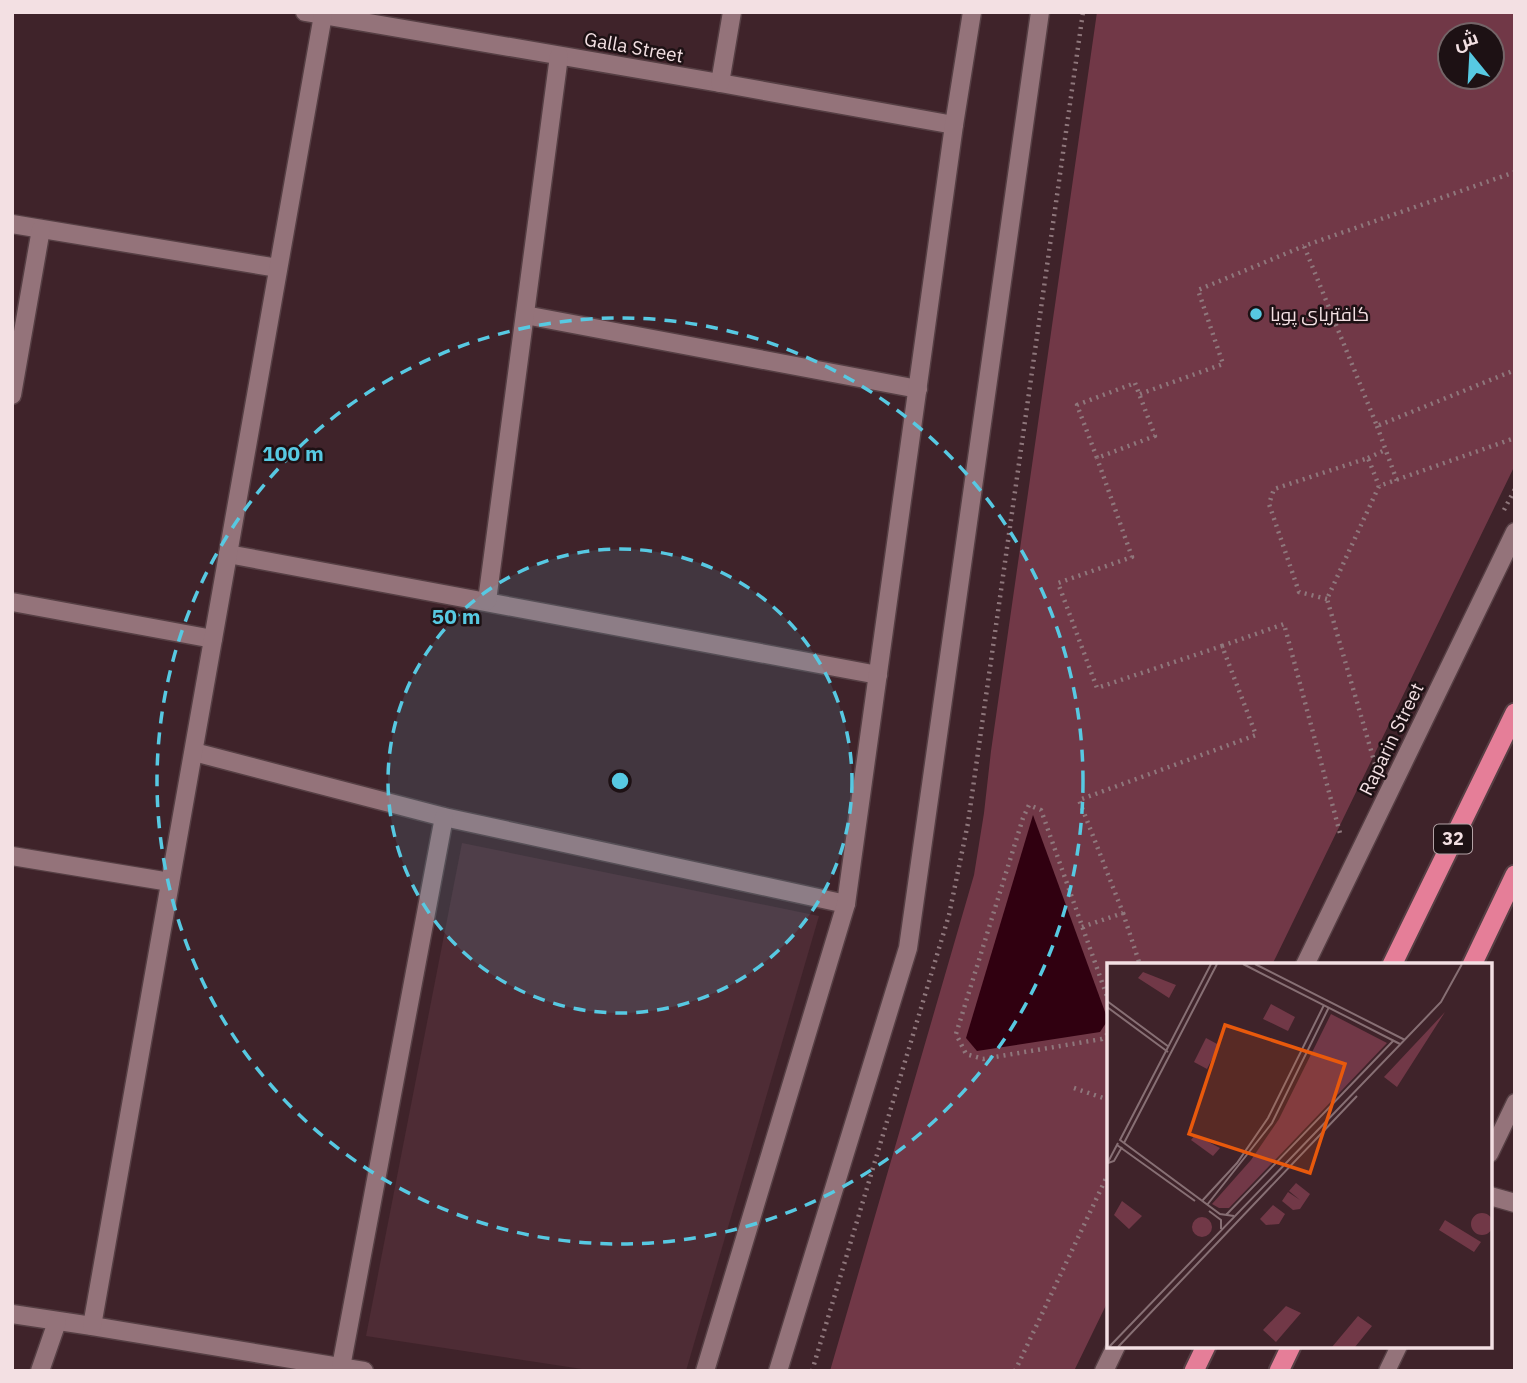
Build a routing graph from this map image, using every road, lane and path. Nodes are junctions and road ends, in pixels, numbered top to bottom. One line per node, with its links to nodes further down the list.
1 (732, 12): 7 (street)
2 (972, 12): 8 (street)
3 (1040, 12): 69 (street)
4 (1083, 12): 70 (path)
5 (314, 14): 6 (street, Galla Street); 13 (street)
6 (559, 56): 7 (street, Galla Street); 14 (street)
7 (720, 83): 8 (street, Galla Street)
8 (954, 125): 16 (street)
9 (1515, 172): 12 (path)
10 (12, 224): 11 (street)
11 (41, 229): 13 (street); 18 (street)
12 (1304, 246): 17 (path); 19 (path)
13 (278, 268): 27 (street)
14 (525, 315): 16 (street); 29 (street)
15 (1515, 370): 19 (path)
16 (918, 389): 33 (street)
17 (1139, 394): 22 (path); 22 (path)
18 (12, 395)
19 (1377, 426): 21 (path)
20 (1515, 438): 24 (path)
21 (1385, 450): 23 (path); 24 (path)
22 (1097, 457): 32 (path)
23 (1368, 458): 25 (path); 28 (path)
24 (1397, 481): 25 (path)
25 (1379, 486): 28 (path)
26 (1515, 532): 46 (street, Raparin Street)
27 (228, 554): 29 (street); 31 (street)
28 (1327, 599): 36 (path)
29 (486, 601): 33 (street)
30 (12, 602): 31 (street)
31 (213, 639): 35 (street)
32 (1222, 646): 38 (path); 43 (path)
33 (877, 675): 42 (street)
34 (1515, 713): 47 (highway, 32)
35 (194, 751): 37 (street); 41 (street)
36 (1376, 767)
37 (444, 817): 42 (street); 65 (street)
38 (1342, 842)
39 (12, 856): 41 (street)
40 (1515, 875): 48 (highway)
41 (170, 882): 60 (street)
42 (846, 904): 68 (street)
43 (1123, 913): 44 (path); 45 (path)
44 (1082, 927): 49 (path); 50 (path)
45 (1139, 963)
46 (1306, 963)
47 (1393, 963)
48 (1473, 963)
49 (1107, 996)
50 (1107, 1035)
51 (1074, 1088): 52 (path)
52 (1107, 1099)
53 (1515, 1102): 54 (lane)
54 (1492, 1150)
55 (1107, 1176): 71 (path)
56 (1492, 1197): 57 (street)
57 (1515, 1203)
58 (12, 1314): 59 (street)
59 (57, 1322): 60 (street); 66 (street)
60 (92, 1326): 65 (street)
61 (1115, 1348): 72 (street)
62 (1205, 1348): 73 (highway)
63 (1290, 1348): 74 (highway)
64 (1398, 1348): 75 (lane)
65 (341, 1367): 67 (street)
66 (40, 1371)
67 (364, 1371)
68 (705, 1371)
69 (778, 1371)
70 (812, 1371)
71 (1015, 1371)
72 (1104, 1371)
73 (1194, 1371)
74 (1279, 1371)
75 (1387, 1371)

